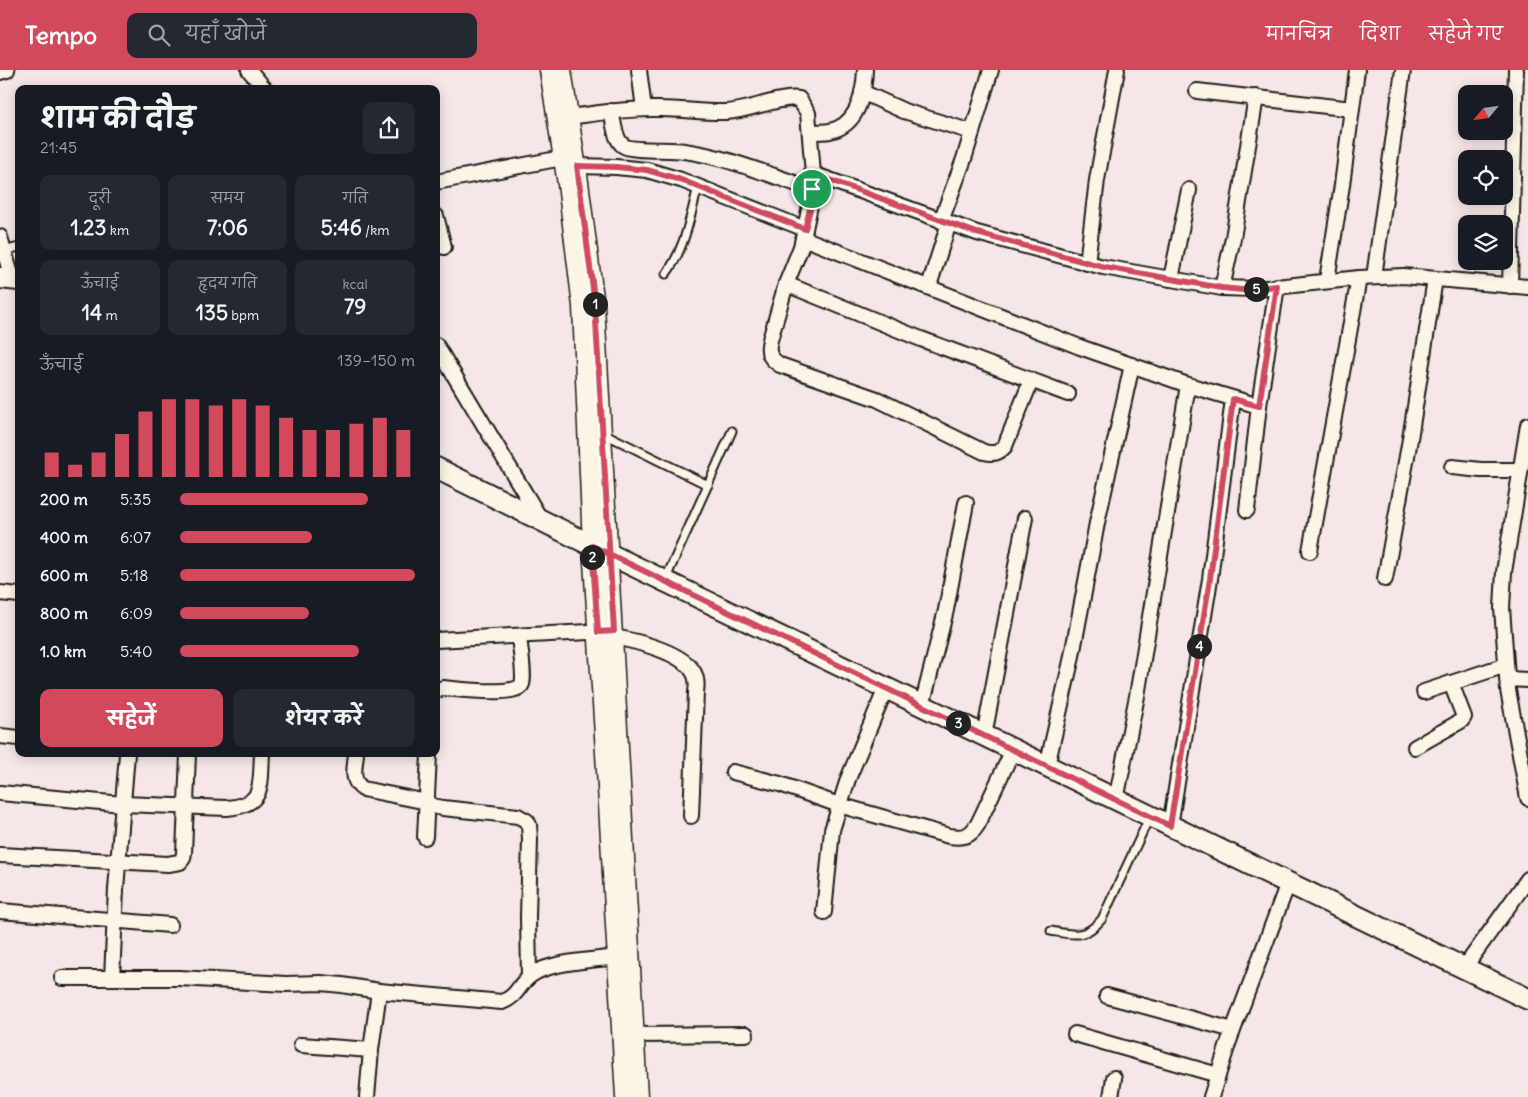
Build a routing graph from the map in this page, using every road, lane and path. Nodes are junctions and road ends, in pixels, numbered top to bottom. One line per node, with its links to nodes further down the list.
1 (7, 70): 12 (street)
2 (249, 70): 13 (street)
3 (549, 70): 23 (street)
4 (562, 70): 20 (street)
5 (639, 70): 17 (street)
6 (865, 70): 15 (street)
7 (992, 70): 22 (street)
8 (1117, 70): 36 (street)
9 (1357, 70): 18 (street)
10 (1403, 70): 38 (street)
11 (1516, 70): 47 (street)
12 (0, 72)
13 (262, 85)
14 (1197, 91): 16 (street)
15 (862, 92): 21 (street); 22 (street)
16 (1256, 97): 18 (street); 49 (street)
17 (644, 109): 19 (street); 21 (street)
18 (1352, 109): 43 (street)
19 (611, 111): 20 (street); 27 (street)
20 (569, 117): 23 (street)
21 (810, 132): 24 (street)
22 (972, 132): 29 (street)
23 (570, 162): 25 (street); 26 (street); 59 (street); 70 (street)
24 (813, 174): 27 (street); 29 (street)
25 (440, 181)
26 (698, 187): 31 (street); 37 (lane)
27 (812, 189): 31 (street)
28 (1190, 190): 41 (street)
29 (945, 222): 36 (street); 45 (street)
30 (440, 232): 33 (street)
31 (804, 233): 44 (street); 45 (street)
32 (0, 237): 35 (street)
33 (444, 247)
34 (15, 248): 35 (lane)
35 (4, 252): 40 (street)
36 (1087, 262): 41 (street)
37 (666, 274)
38 (1374, 277): 39 (street); 42 (street)
39 (1359, 278): 43 (street); 71 (street)
40 (10, 279)
41 (1171, 279): 49 (street)
42 (1435, 279): 47 (street); 73 (street)
43 (1328, 280): 46 (street)
44 (786, 284): 52 (street); 52 (street)
45 (928, 286): 51 (street)
46 (1277, 286): 49 (street); 56 (street)
47 (1510, 286): 48 (street)
48 (1528, 287)
49 (1222, 288)
50 (440, 351): 69 (street)
51 (1132, 365): 53 (street); 98 (street)
52 (1031, 381): 54 (street)
53 (1188, 385): 55 (street); 102 (street)
54 (1068, 394)
55 (1233, 399): 56 (street); 109 (street)
56 (1259, 406): 66 (street)
57 (732, 431): 63 (lane)
58 (1527, 431): 62 (street)
59 (602, 433): 63 (lane); 72 (street)
60 (1452, 467): 62 (street)
61 (440, 470): 69 (main road)
62 (1520, 470): 65 (street)
63 (708, 485): 74 (lane)
64 (966, 503): 87 (street)
65 (1514, 508): 67 (street); 80 (street)
66 (1247, 510)
67 (1528, 510)
68 (1025, 518): 89 (street)
69 (542, 520): 70 (main road)
70 (592, 546): 72 (main road); 77 (street)
71 (1310, 552)
72 (609, 554): 74 (main road); 77 (street)
73 (1385, 579)
74 (664, 581): 84 (main road)
75 (0, 593): 76 (street)
76 (15, 595)
77 (608, 633): 78 (street); 107 (street); 120 (street); 131 (street)
78 (519, 637): 79 (street); 85 (street)
79 (440, 640)
80 (1506, 665): 81 (street); 83 (street)
81 (1507, 679): 82 (street); 101 (street)
82 (1528, 680)
83 (1451, 683): 86 (street); 91 (street)
84 (886, 688): 87 (main road); 105 (street)
85 (440, 689)
86 (1424, 692)
87 (922, 706): 89 (main road)
88 (0, 736): 90 (street)
89 (984, 736): 92 (main road)
90 (15, 738)
91 (1415, 747)
92 (1013, 750): 98 (main road); 105 (street)
93 (128, 757): 104 (street)
94 (188, 757): 106 (street)
95 (262, 757): 106 (street)
96 (356, 757): 103 (street)
97 (429, 757): 103 (street)
98 (1047, 766): 102 (main road)
99 (733, 772): 105 (street)
100 (0, 793): 104 (street)
101 (1528, 798)
102 (1116, 800): 108 (main road)
103 (427, 803): 110 (street); 122 (street)
104 (122, 804): 106 (street); 112 (street)
105 (839, 805): 116 (street)
106 (187, 806): 112 (street)
107 (692, 816)
108 (1150, 816): 109 (main road); 119 (lane)
109 (1170, 826): 114 (main road)
110 (425, 837)
111 (0, 855): 112 (street)
112 (118, 863): 117 (street)
113 (1528, 879): 121 (street)
114 (1288, 883): 121 (main road); 128 (street)
115 (0, 911): 117 (street)
116 (824, 912)
117 (114, 921): 118 (street); 124 (street)
118 (170, 925)
119 (1051, 931)
120 (617, 957): 122 (street); 137 (street)
121 (1464, 968): 127 (main road)
122 (529, 976): 125 (street)
123 (62, 978): 124 (street)
124 (112, 978): 125 (street)
125 (379, 991): 133 (street)
126 (1107, 996): 128 (street)
127 (1528, 999)
128 (1233, 1030): 134 (street)
129 (746, 1034): 131 (street)
130 (1075, 1034): 134 (street)
131 (635, 1035): 138 (street)
132 (301, 1046): 133 (street)
133 (371, 1050): 136 (street)
134 (1218, 1075): 140 (street)
135 (1114, 1078): 139 (street)
136 (367, 1097)
137 (625, 1097)
138 (638, 1097)
139 (1111, 1097)
140 (1211, 1097)

